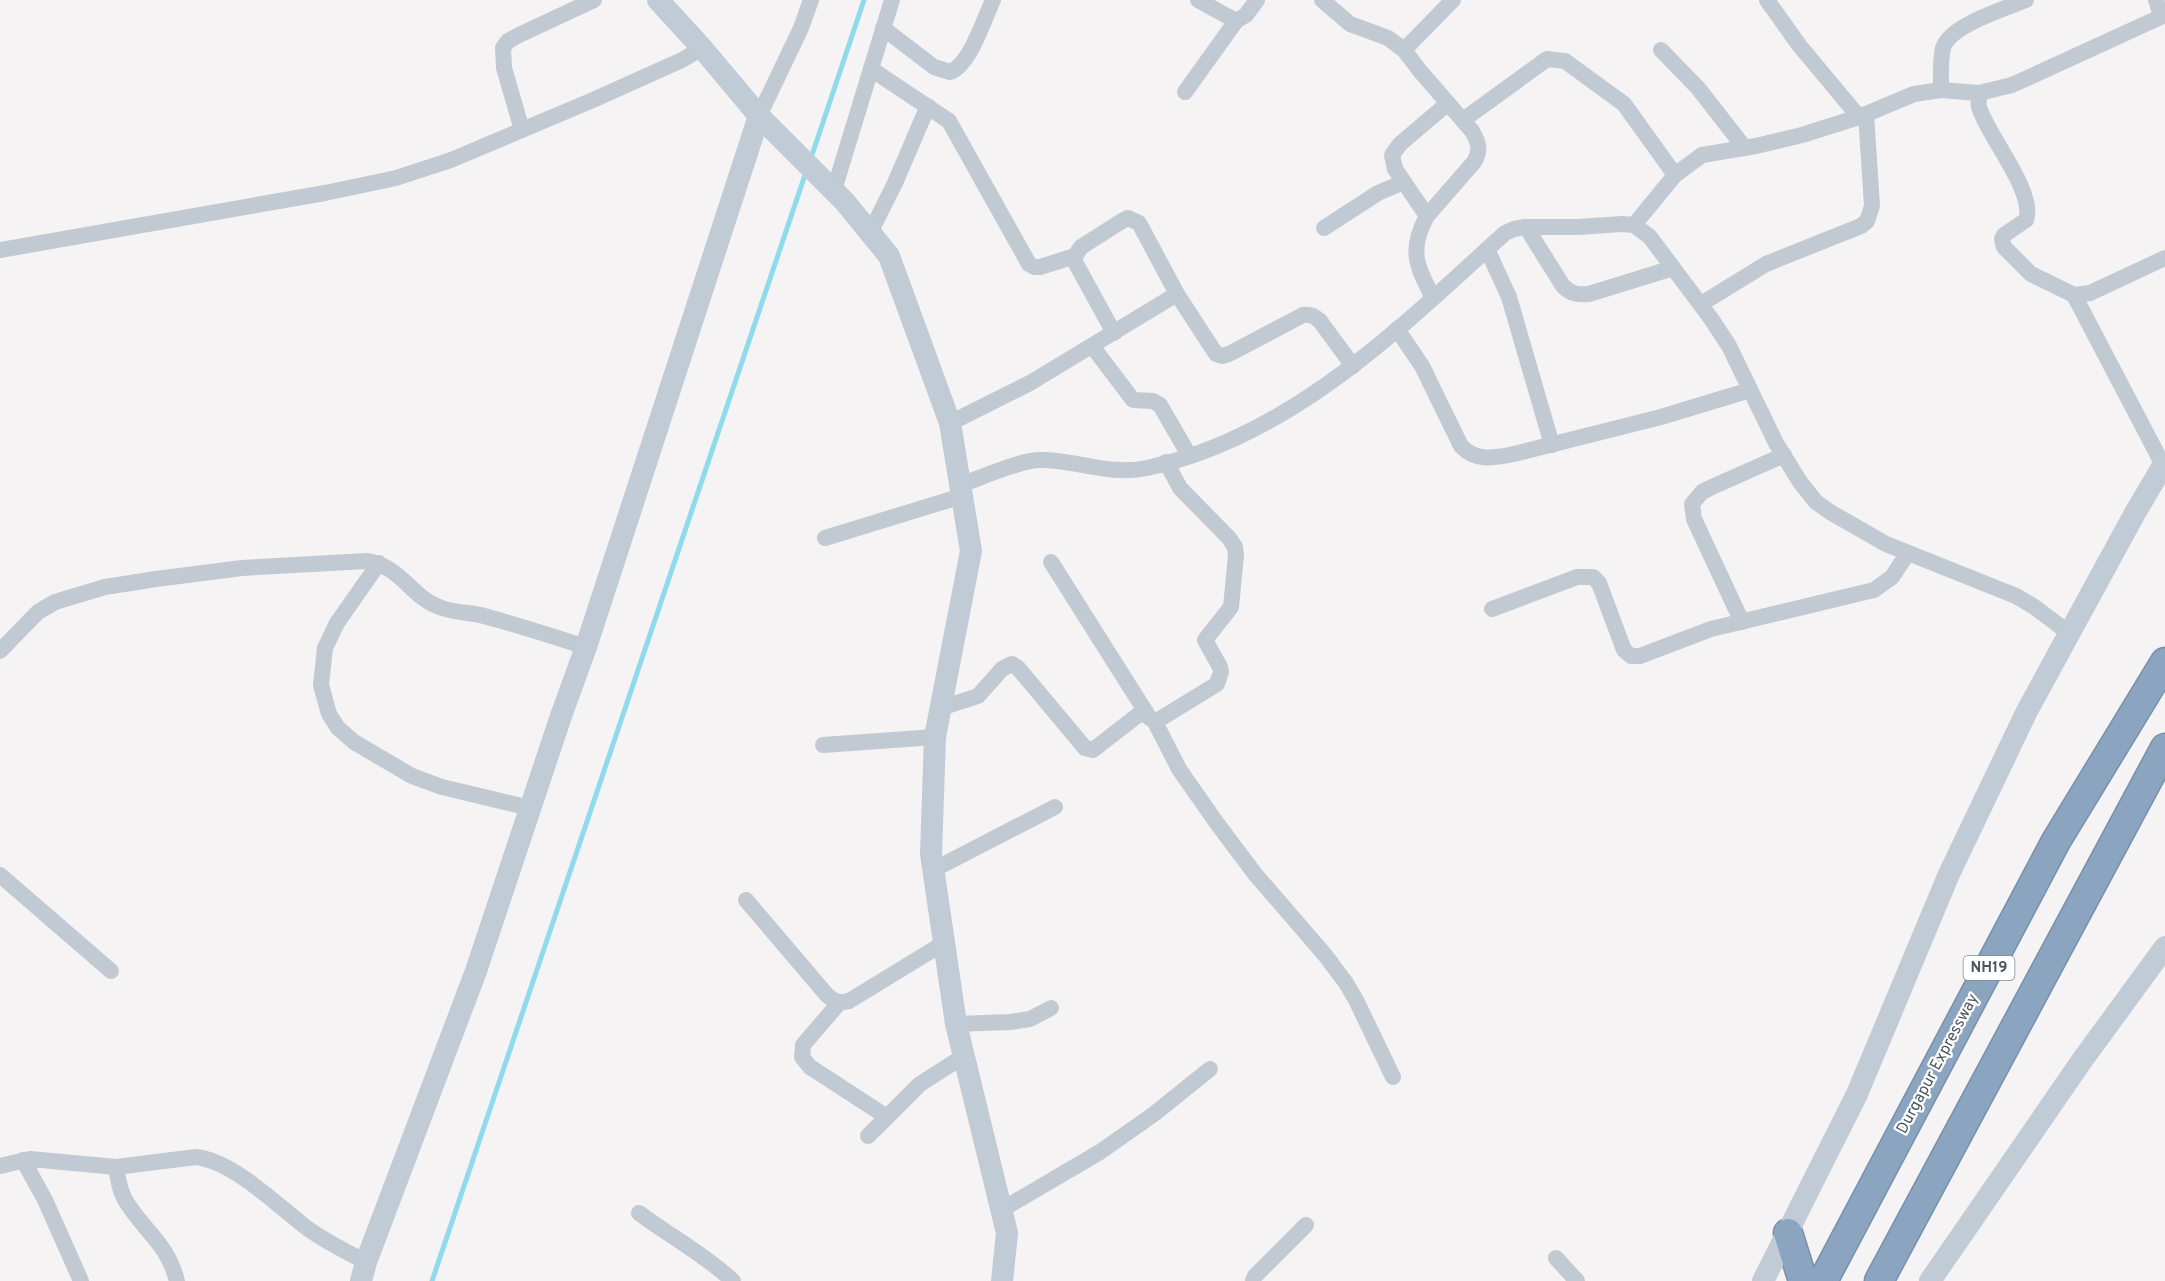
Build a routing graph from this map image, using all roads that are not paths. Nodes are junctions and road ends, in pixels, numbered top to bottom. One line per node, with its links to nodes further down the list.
1 (594, 0): 27 (street)
2 (658, 0): 15 (street)
3 (811, 0): 26 (street)
4 (892, 0): 14 (street)
5 (993, 0): 14 (street)
6 (1198, 0): 13 (street)
7 (1257, 0): 13 (street)
8 (1322, 0): 16 (street)
9 (1453, 0): 16 (street)
10 (1767, 0): 24 (street)
11 (2026, 0): 19 (street)
12 (2161, 10): 21 (street)
13 (1236, 21): 20 (street)
14 (883, 28): 18 (street)
15 (702, 48): 26 (street); 27 (street)
16 (1404, 50): 22 (street)
17 (1661, 50): 28 (street)
18 (871, 69): 23 (street); 31 (street)
19 (1941, 90): 21 (street); 24 (street)
20 (1185, 92)
21 (1979, 93): 43 (street)
22 (1448, 104): 25 (street); 30 (street)
23 (928, 106): 36 (street); 39 (street)
24 (1862, 116): 28 (street); 45 (street)
25 (1463, 120): 29 (street); 32 (street)
26 (765, 122): 31 (street); 65 (street)
27 (522, 130): 38 (street)
28 (1744, 147): 29 (street)
29 (1675, 175): 33 (street)
30 (1404, 182): 32 (street); 35 (street)
31 (830, 186): 36 (street)
32 (1427, 216): 44 (street)
33 (1634, 225): 34 (street); 41 (street)
34 (1526, 227): 37 (street); 41 (street)
35 (1324, 228)
36 (870, 233): 51 (street)
37 (1487, 249): 44 (street); 52 (street)
38 (0, 250)
39 (1075, 256): 42 (street); 47 (street)
40 (2165, 258): 43 (street)
41 (1672, 268): 45 (street)
42 (1177, 294): 47 (street); 49 (street)
43 (2074, 295): 56 (street)
44 (1433, 298): 46 (street)
45 (1701, 304): 50 (street)
46 (1397, 329): 49 (street); 52 (street)
47 (1113, 333): 48 (street)
48 (1092, 346): 51 (street); 53 (street)
49 (1353, 366): 53 (street)
50 (1750, 390): 52 (street); 54 (street)
51 (950, 423): 57 (street)
52 (1552, 445)
53 (1189, 455): 55 (street)
54 (1784, 455): 59 (street); 63 (street)
55 (1166, 462): 57 (street); 69 (street)
56 (2164, 463): 64 (street)
57 (961, 491): 58 (street); 68 (street)
58 (825, 538)
59 (1908, 553): 63 (street); 64 (street)
60 (1051, 562): 69 (street)
61 (379, 563): 65 (street); 66 (street); 74 (street)
62 (1492, 609): 63 (street)
63 (1742, 622)
64 (2069, 633): 95 (street)
65 (586, 647): 74 (street)
66 (0, 651)
67 (2165, 662): 106 (highway, Durgapur Expressway / NH19)
68 (941, 708): 69 (street); 70 (street)
69 (1152, 719): 86 (street)
70 (935, 737): 71 (street); 75 (street)
71 (823, 745)
72 (2165, 748): 107 (highway, NH19)
73 (1054, 807): 75 (street)
74 (530, 808): 97 (street)
75 (933, 870): 78 (street)
76 (0, 874): 80 (street)
77 (746, 900): 81 (street)
78 (944, 943): 81 (street); 83 (street)
79 (2165, 947): 108 (street)
80 (111, 970)
81 (839, 1003): 87 (street)
82 (1051, 1008): 83 (street)
83 (956, 1024): 84 (street)
84 (964, 1056): 87 (street); 92 (street)
85 (1210, 1069): 92 (street)
86 (1393, 1077)
87 (887, 1117): 88 (street)
88 (868, 1136)
89 (23, 1160): 90 (street); 91 (street); 98 (street)
90 (0, 1166)
91 (116, 1167): 97 (street); 99 (street)
92 (1001, 1210): 101 (street)
93 (639, 1213): 100 (street)
94 (1306, 1225): 102 (street)
95 (1788, 1233): 104 (street); 105 (highway)
96 (1556, 1258): 103 (street)
97 (364, 1271)
98 (81, 1281)
99 (177, 1281)
100 (734, 1281)
101 (1002, 1281)
102 (1253, 1281)
103 (1577, 1281)
104 (1763, 1281)
105 (1803, 1281)
106 (1823, 1281)
107 (1879, 1281)
108 (1929, 1281)

